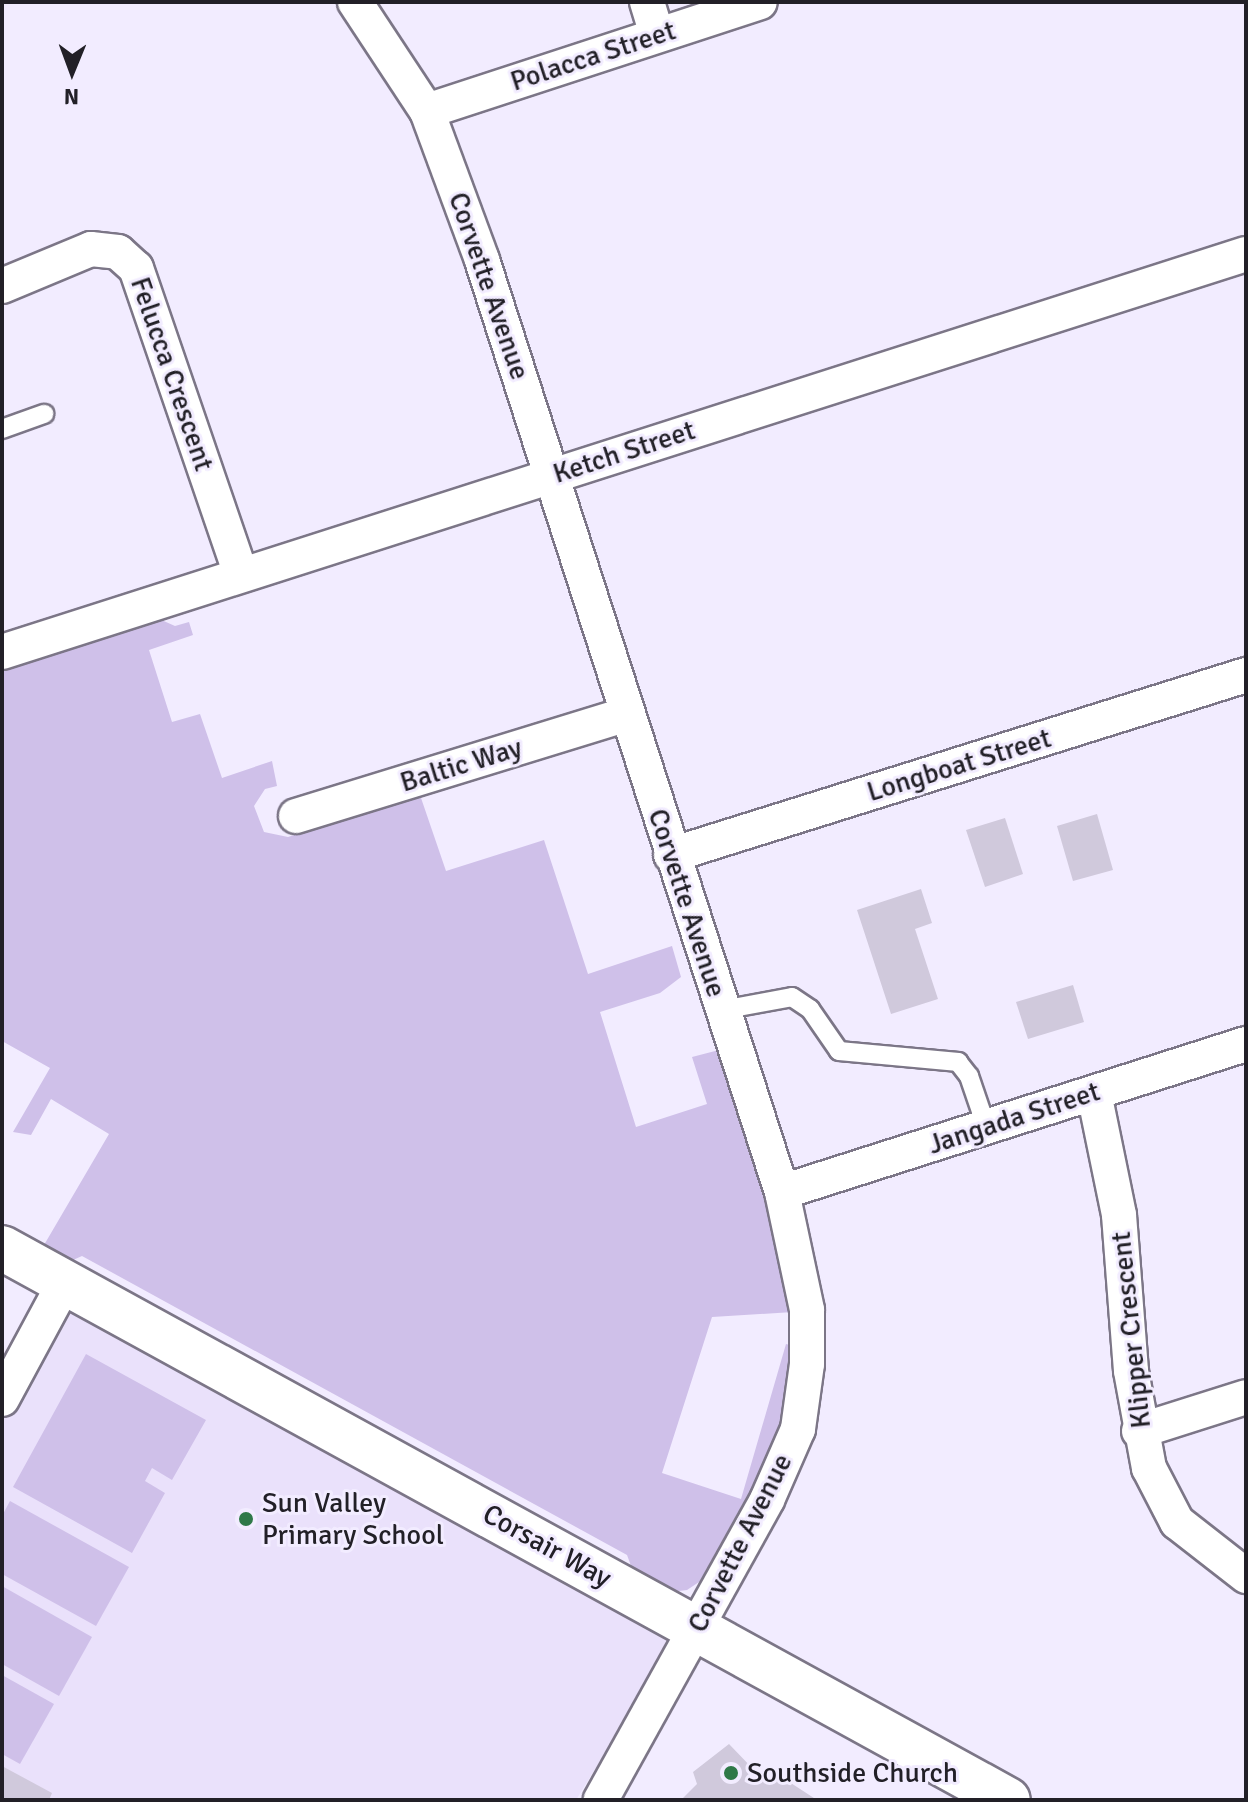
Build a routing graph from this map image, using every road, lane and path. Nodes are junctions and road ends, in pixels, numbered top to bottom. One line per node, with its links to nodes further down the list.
1 (355, 2): 5 (street, Corvette Avenue)
2 (647, 2): 4 (street)
3 (760, 2): 4 (street, Polacca Street)
4 (657, 35): 5 (street, Polacca Street)
5 (427, 111): 10 (street, Corvette Avenue)
6 (1246, 254): 10 (street, Ketch Street)
7 (2, 286): 11 (street, Felucca Crescent)
8 (44, 414): 9 (lane)
9 (2, 429)
10 (553, 475): 11 (street, Ketch Street); 14 (street, Corvette Avenue)
11 (241, 574): 12 (street, Ketch Street)
12 (2, 652)
13 (1246, 675): 16 (street, Longboat Street)
14 (627, 714): 15 (street, Baltic Way); 16 (street, Corvette Avenue)
15 (296, 816)
16 (671, 855): 17 (street, Corvette Avenue)
17 (722, 1010): 20 (lane); 21 (street, Corvette Avenue)
18 (1246, 1044): 19 (street, Jangada Street)
19 (1094, 1093): 20 (street, Jangada Street); 26 (street, Klipper Crescent)
20 (986, 1126): 21 (street, Jangada Street)
21 (782, 1192): 28 (street, Corvette Avenue)
22 (2, 1248): 23 (street, Corsair Way)
23 (65, 1282): 25 (street); 28 (street, Corsair Way)
24 (1246, 1397): 26 (street)
25 (2, 1399)
26 (1139, 1431): 27 (street, Klipper Crescent)
27 (1246, 1576)
28 (697, 1628): 29 (street, Corsair Way); 30 (street, Corvette Avenue)
29 (982, 1794)
30 (601, 1800)

